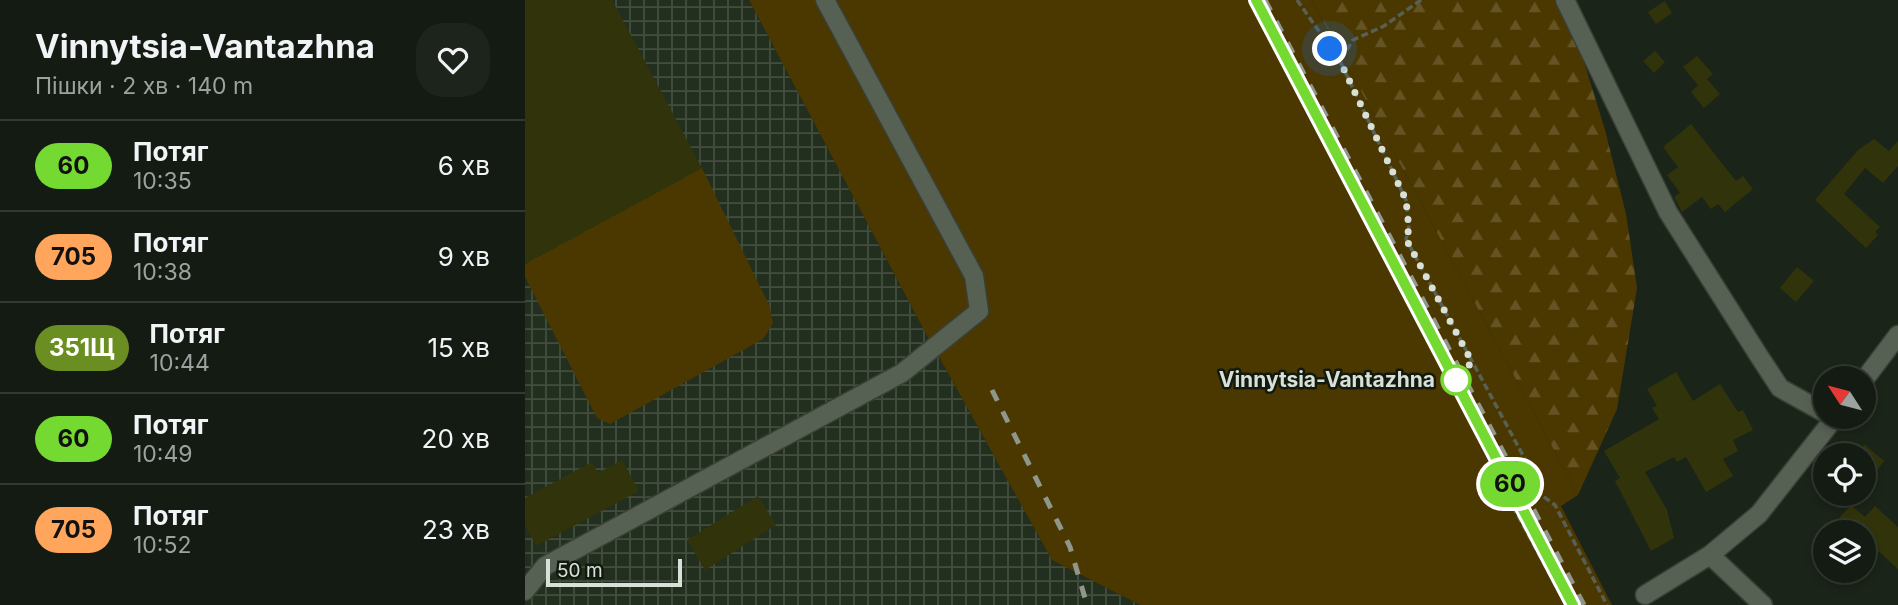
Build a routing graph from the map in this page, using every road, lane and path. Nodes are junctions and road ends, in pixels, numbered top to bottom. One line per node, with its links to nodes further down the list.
1 (825, 0): 12 (street)
2 (1297, 0): 5 (path)
3 (1421, 0): 5 (path)
4 (1567, 1): 8 (street)
5 (1340, 61): 10 (path)
6 (1898, 335): 7 (street)
7 (1875, 366)
8 (1813, 406)
9 (1826, 429): 11 (street)
10 (1533, 489): 14 (path); 15 (path)
11 (1710, 555): 13 (street); 16 (street)
12 (525, 591)
13 (1645, 596)
14 (1566, 605)
15 (1607, 605)
16 (1763, 605)

